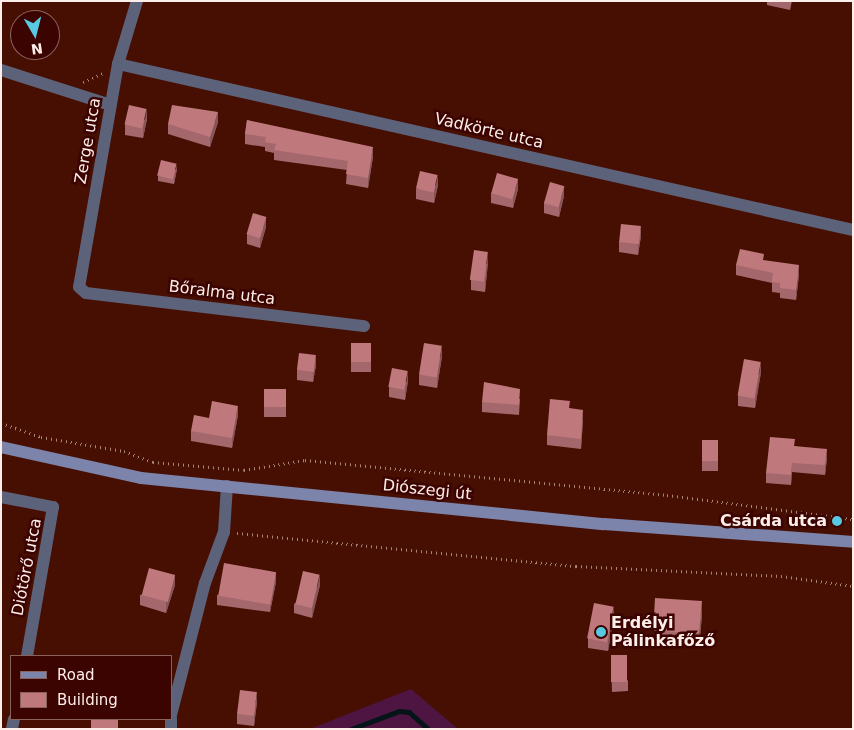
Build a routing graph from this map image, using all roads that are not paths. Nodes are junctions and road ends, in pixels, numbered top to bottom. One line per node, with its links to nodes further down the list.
1 (137, 1): 2 (street, Zerge utca)
2 (118, 64): 4 (street, Zerge utca); 5 (street, Vadkörte utca)
3 (1, 70): 4 (street)
4 (111, 105): 6 (street, Zerge utca)
5 (853, 230)
6 (79, 287): 7 (street, Bőralma utca)
7 (364, 326)
8 (1, 447): 9 (main road, Diószegi út)
9 (227, 486): 11 (main road, Diószegi út); 13 (street)
10 (1, 497): 12 (street, Diótörő utca)
11 (853, 542)
12 (27, 655)
13 (172, 711)

